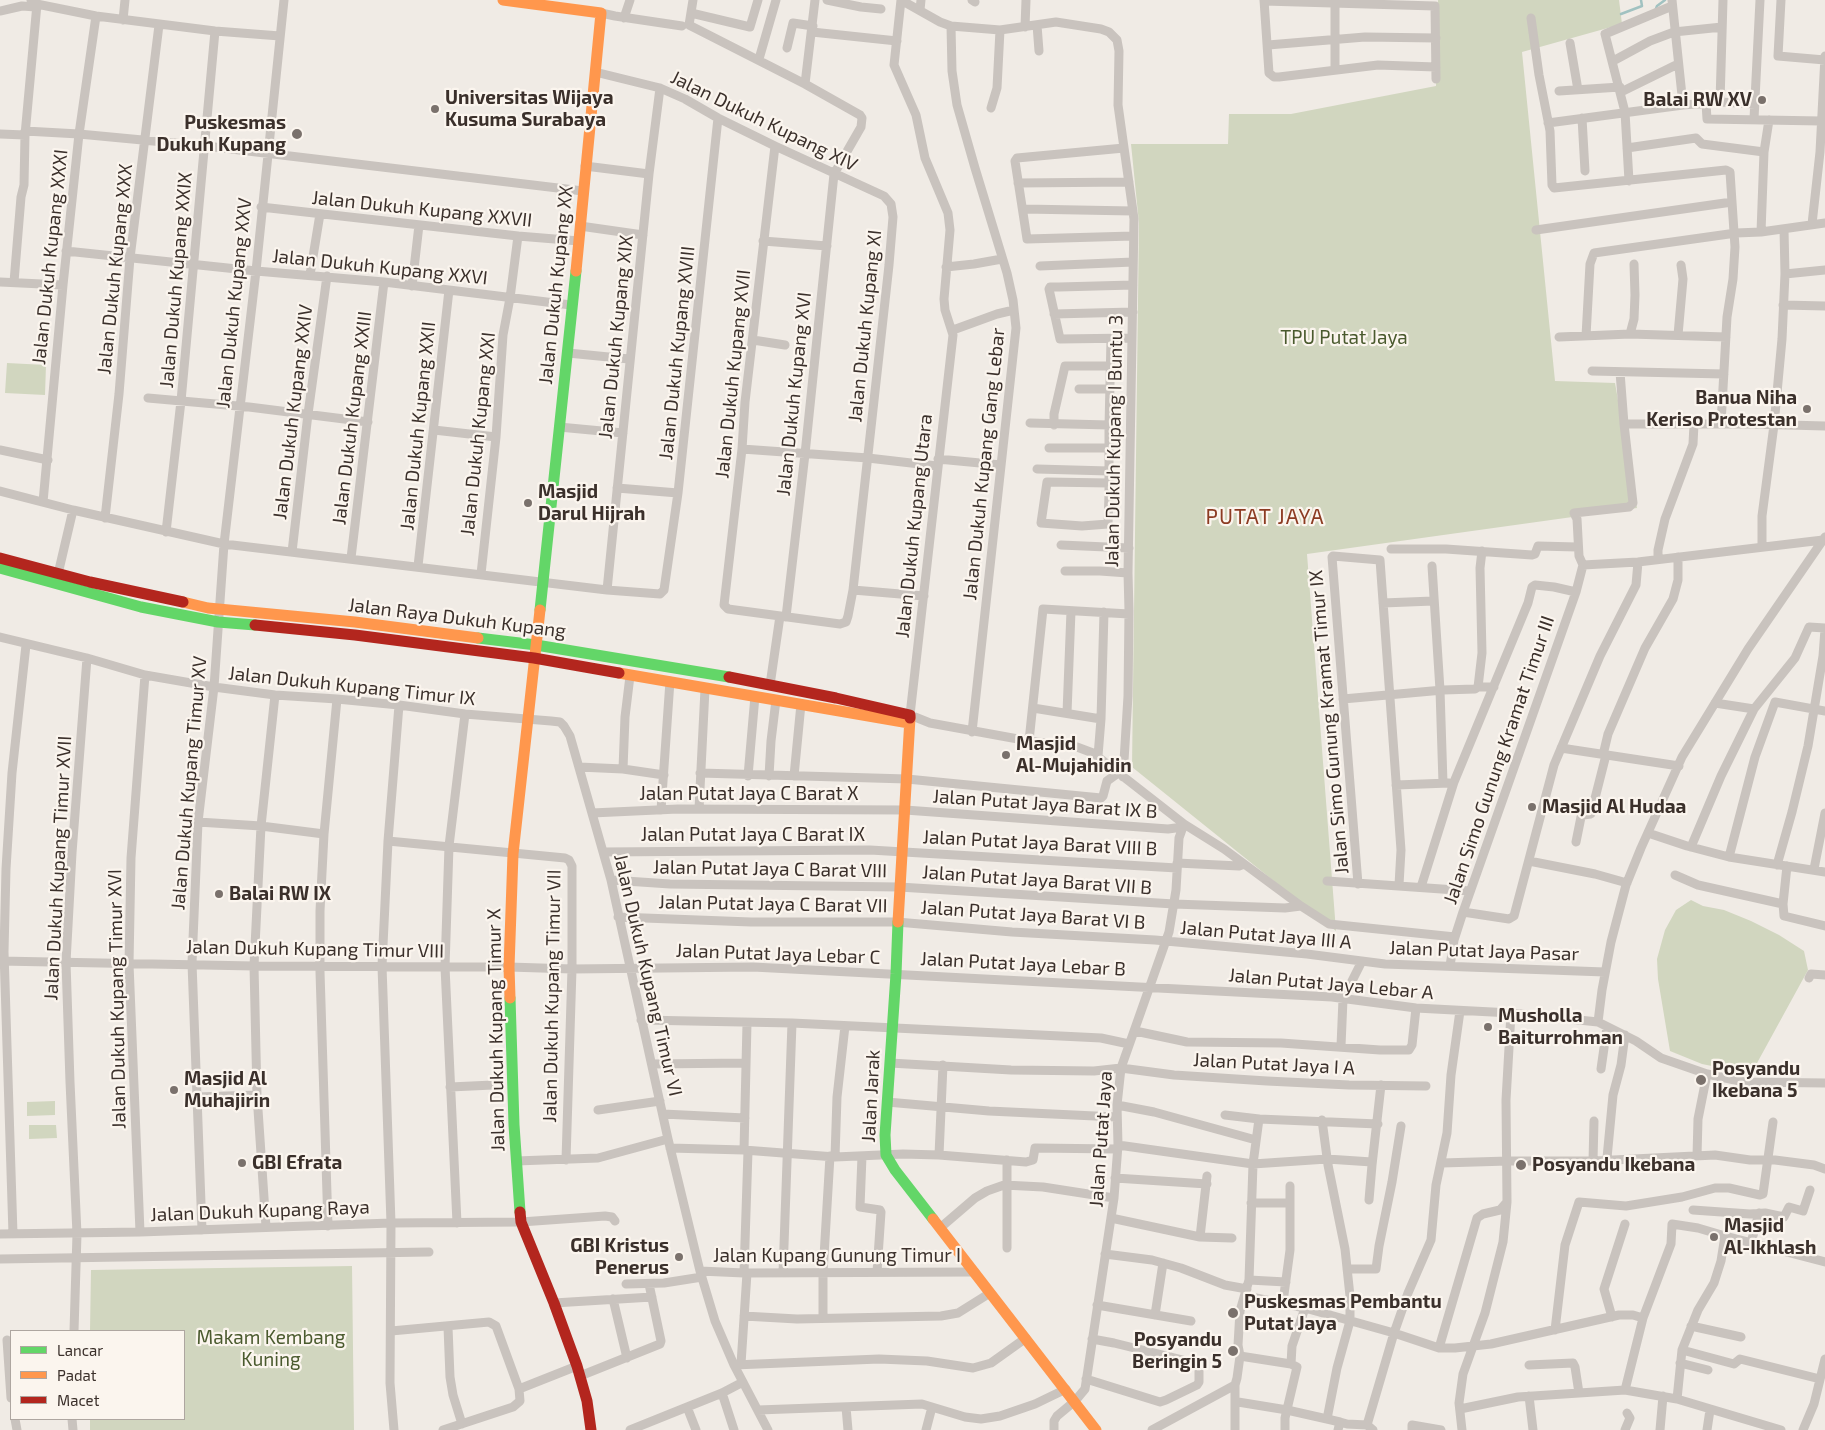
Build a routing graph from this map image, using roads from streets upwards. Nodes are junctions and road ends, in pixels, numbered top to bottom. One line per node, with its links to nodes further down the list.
1 (125, 0): 31 (street)
2 (284, 0): 42 (street, Jalan Dukuh Kupang XXV)
3 (503, 0): 17 (street)
4 (630, 0): 29 (street)
5 (693, 0): 27 (street)
6 (758, 0): 27 (street)
7 (776, 0): 50 (street)
8 (815, 0): 38 (street)
9 (827, 0): 23 (street)
10 (901, 0): 24 (street); 45 (street)
11 (921, 0): 24 (street)
12 (1026, 0): 37 (street)
13 (1723, 0): 36 (street)
14 (1760, 0): 65 (street)
15 (1781, 0): 51 (street)
16 (1264, 1): 22 (street); 47 (street)
17 (534, 2): 26 (street)
18 (1392, 2): 19 (street); 22 (street)
19 (1422, 3): 43 (street)
20 (1672, 3): 41 (street); 52 (street)
21 (35, 4): 25 (street); 28 (street); 75 (street)
22 (1335, 4): 44 (street)
23 (881, 9)
24 (920, 10): 35 (street)
25 (0, 11)
26 (601, 12): 29 (street); 56 (street, Jalan Dukuh Kupang XX)
27 (691, 13): 33 (street)
28 (96, 16): 31 (street); 77 (street, Jalan Dukuh Kupang XXXI)
29 (624, 18): 33 (street)
30 (1531, 18): 74 (street)
31 (123, 20): 32 (street)
32 (159, 25): 40 (street); 78 (street, Jalan Dukuh Kupang XXX)
33 (686, 25): 50 (street)
34 (1037, 25): 37 (street, Jalan Dukuh Kupang I Buntu 3); 49 (street); 81 (street, Jalan Dukuh Kupang I Buntu 3)
35 (951, 26): 39 (street, Jalan Dukuh Kupang I Buntu 3); 115 (street, Jalan Dukuh Kupang Gang Lebar)
36 (1722, 26): 41 (street); 63 (street)
37 (1025, 27): 39 (street, Jalan Dukuh Kupang I Buntu 3)
38 (812, 29): 45 (street); 48 (street); 58 (street)
39 (1000, 30): 67 (street)
40 (215, 31): 42 (street); 79 (street, Jalan Dukuh Kupang XXIX)
41 (1674, 32): 52 (street); 53 (street)
42 (280, 36): 84 (street, Jalan Dukuh Kupang XXV)
43 (1436, 38): 44 (street); 54 (street)
44 (1334, 40): 47 (street); 55 (street)
45 (896, 41): 121 (street)
46 (1570, 43): 61 (street)
47 (1268, 45): 55 (street)
48 (787, 48)
49 (1039, 51)
50 (759, 58): 58 (street)
51 (1825, 59): 73 (street)
52 (1613, 61): 60 (street)
53 (1678, 64): 60 (street); 66 (street)
54 (1436, 67): 55 (street); 57 (street)
55 (1335, 70)
56 (595, 72): 59 (street, Jalan Dukuh Kupang XIV); 85 (street, Jalan Dukuh Kupang XX)
57 (1436, 79)
58 (805, 84): 88 (street)
59 (660, 88): 69 (street, Jalan Dukuh Kupang XIV); 87 (street, Jalan Dukuh Kupang XIX)
60 (1620, 89): 61 (street); 68 (street)
61 (1578, 90): 62 (street)
62 (1559, 91)
63 (1720, 102): 64 (street); 65 (street)
64 (1706, 103): 66 (street); 71 (street)
65 (1755, 104): 71 (street)
66 (1683, 105): 68 (street)
67 (991, 108)
68 (1625, 112): 70 (street); 82 (street)
69 (718, 118): 80 (street, Jalan Dukuh Kupang XIV); 190 (street, Jalan Dukuh Kupang XVIII)
70 (1582, 118): 74 (street); 86 (street)
71 (1754, 119): 72 (street)
72 (1769, 120): 73 (street); 83 (street)
73 (1821, 121): 100 (street)
74 (1548, 123): 89 (street)
75 (25, 133): 76 (street); 77 (street); 128 (street)
76 (0, 134)
77 (79, 134): 78 (street); 113 (street, Jalan Dukuh Kupang XXXI)
78 (144, 141): 79 (street); 114 (street, Jalan Dukuh Kupang XXX)
79 (206, 146): 84 (street); 118 (street, Jalan Dukuh Kupang XXIX)
80 (775, 146): 88 (street, Jalan Dukuh Kupang XIV); 111 (street, Jalan Dukuh Kupang XVII)
81 (1124, 148): 90 (street, Jalan Dukuh Kupang I Buntu 3); 91 (street)
82 (1627, 148): 83 (street); 89 (street)
83 (1764, 152): 105 (street)
84 (268, 154): 92 (street); 95 (street, Jalan Dukuh Kupang XXV)
85 (586, 166): 87 (street); 92 (street, Jalan Dukuh Kupang XX)
86 (1585, 171)
87 (649, 174): 107 (street, Jalan Dukuh Kupang XIX)
88 (834, 174): 93 (street, Jalan Dukuh Kupang XIV); 112 (street, Jalan Dukuh Kupang XVI)
89 (1628, 181): 94 (street)
90 (1129, 182): 91 (street); 97 (street, Jalan Dukuh Kupang I Buntu 3)
91 (1018, 183): 96 (street)
92 (583, 191): 102 (street, Jalan Dukuh Kupang XX)
93 (888, 199): 181 (street, Jalan Dukuh Kupang XI)
94 (1732, 202): 104 (street); 106 (street)
95 (261, 207): 98 (street, Jalan Dukuh Kupang XXVII); 123 (street, Jalan Dukuh Kupang XXV)
96 (1024, 209): 97 (street); 109 (street)
97 (1133, 210): 109 (street, Jalan Dukuh Kupang I Buntu 3)
98 (320, 214): 101 (street, Jalan Dukuh Kupang XXVII); 125 (street)
99 (1825, 223): 100 (street)
100 (1812, 224): 103 (street)
101 (419, 225): 108 (street, Jalan Dukuh Kupang XXVII); 132 (street)
102 (580, 226): 107 (street); 110 (street, Jalan Dukuh Kupang XX)
103 (1784, 229): 105 (street); 124 (street)
104 (1536, 230)
105 (1761, 232): 106 (street)
106 (1736, 233): 144 (street); 145 (street)
107 (643, 235): 152 (street, Jalan Dukuh Kupang XIX)
108 (518, 236): 110 (street, Jalan Dukuh Kupang XXVII); 134 (street, Jalan Dukuh Kupang XXI)
109 (1134, 236): 116 (street, Jalan Dukuh Kupang I Buntu 3)
110 (579, 241): 135 (street, Jalan Dukuh Kupang XX)
111 (763, 241): 112 (street); 149 (street, Jalan Dukuh Kupang XVII)
112 (827, 246): 180 (street, Jalan Dukuh Kupang XVI)
113 (66, 251): 114 (street, Jalan Dukuh Kupang XXVI); 130 (street, Jalan Dukuh Kupang XXXI)
114 (130, 258): 118 (street, Jalan Dukuh Kupang XXVI); 193 (street, Jalan Dukuh Kupang XXX)
115 (1002, 259): 121 (street); 138 (street, Jalan Dukuh Kupang Gang Lebar)
116 (1133, 262): 120 (street); 131 (street, Jalan Dukuh Kupang I Buntu 3)
117 (1634, 264): 142 (street)
118 (193, 265): 123 (street, Jalan Dukuh Kupang XXVI); 160 (street, Jalan Dukuh Kupang XXIX)
119 (1682, 265): 143 (street)
120 (1040, 266)
121 (946, 267): 141 (street)
122 (1825, 270): 124 (street)
123 (256, 271): 125 (street, Jalan Dukuh Kupang XXVI); 161 (street, Jalan Dukuh Kupang XXV)
124 (1785, 274): 136 (street)
125 (310, 275): 126 (street, Jalan Dukuh Kupang XXVI)
126 (327, 276): 129 (street, Jalan Dukuh Kupang XXVI); 162 (street, Jalan Dukuh Kupang XXIV)
127 (0, 282): 128 (street)
128 (14, 282): 130 (street)
129 (384, 282): 132 (street, Jalan Dukuh Kupang XXVI); 163 (street, Jalan Dukuh Kupang XXIII)
130 (63, 285): 182 (street, Jalan Dukuh Kupang XXXI)
131 (1133, 285): 139 (street, Jalan Dukuh Kupang I Buntu 3); 140 (street)
132 (412, 286): 133 (street, Jalan Dukuh Kupang XXVI)
133 (449, 290): 134 (street, Jalan Dukuh Kupang XXVI); 173 (street, Jalan Dukuh Kupang XXII)
134 (510, 298): 135 (street, Jalan Dukuh Kupang XXVI); 175 (street, Jalan Dukuh Kupang XXI)
135 (571, 305): 151 (street, Jalan Dukuh Kupang XX)
136 (1783, 305): 137 (street); 170 (street)
137 (1825, 306)
138 (1014, 310): 141 (street); 184 (street, Jalan Dukuh Kupang Gang Lebar)
139 (1133, 312): 140 (street); 147 (street, Jalan Dukuh Kupang I Buntu 3)
140 (1054, 314): 148 (street)
141 (952, 328): 183 (street, Jalan Dukuh Kupang Utara)
142 (1630, 334): 143 (street); 144 (street)
143 (1678, 335): 145 (street)
144 (1586, 336): 146 (street)
145 (1726, 336): 156 (street)
146 (1559, 337)
147 (1132, 338): 148 (street); 200 (street, Jalan Dukuh Kupang I Buntu 3)
148 (1111, 339): 153 (street)
149 (752, 340): 150 (street); 178 (street, Jalan Dukuh Kupang XVII)
150 (785, 345)
151 (568, 354): 152 (street); 172 (street, Jalan Dukuh Kupang XX)
152 (630, 359): 174 (street, Jalan Dukuh Kupang XIX)
153 (1111, 366): 158 (street); 165 (street)
154 (1592, 371): 155 (street)
155 (1620, 372): 156 (street); 166 (street)
156 (1724, 374): 168 (street)
157 (1079, 389): 158 (street)
158 (1110, 389): 169 (street)
159 (148, 398): 160 (street)
160 (181, 401): 161 (street); 194 (street, Jalan Dukuh Kupang XXIX)
161 (239, 407): 162 (street); 196 (street, Jalan Dukuh Kupang XXV)
162 (308, 414): 163 (street); 203 (street, Jalan Dukuh Kupang XXIV)
163 (368, 422): 206 (street, Jalan Dukuh Kupang XXIII)
164 (1030, 423): 165 (street)
165 (1054, 424): 169 (street)
166 (1624, 424): 167 (street); 198 (street)
167 (1694, 424): 168 (street); 207 (street)
168 (1721, 424): 170 (street)
169 (1110, 425): 177 (street)
170 (1774, 425): 171 (street); 199 (street)
171 (1825, 426)
172 (559, 427): 174 (street); 217 (street, Jalan Dukuh Kupang XX)
173 (434, 430): 175 (street); 210 (street, Jalan Dukuh Kupang XXII)
174 (623, 433): 188 (street, Jalan Dukuh Kupang XIX)
175 (496, 437): 216 (street, Jalan Dukuh Kupang XXI)
176 (1049, 448): 177 (street)
177 (1109, 448): 186 (street)
178 (742, 449): 180 (street); 228 (street, Jalan Dukuh Kupang XVII)
179 (0, 450): 182 (street)
180 (805, 454): 181 (street); 228 (street, Jalan Dukuh Kupang XVI)
181 (868, 458): 183 (street); 219 (street, Jalan Dukuh Kupang XI)
182 (48, 460): 191 (street, Jalan Dukuh Kupang XXXI)
183 (938, 462): 184 (street); 221 (street, Jalan Dukuh Kupang Utara)
184 (1001, 465): 265 (street, Jalan Dukuh Kupang Gang Lebar)
185 (1037, 469): 186 (street)
186 (1109, 471): 187 (street)
187 (1109, 483): 187 (street)
188 (617, 488): 190 (street); 218 (street, Jalan Dukuh Kupang XIX)
189 (0, 491): 191 (street)
190 (678, 493): 218 (street, Jalan Dukuh Kupang XVIII)
191 (43, 502): 192 (street)
192 (73, 510): 193 (street); 215 (street)
193 (105, 518): 194 (street)
194 (166, 532): 196 (street)
195 (1824, 538): 199 (street); 252 (street)
196 (224, 544): 203 (street); 224 (street, Jalan Dukuh Kupang XXV)
197 (1061, 545): 200 (street)
198 (1577, 547): 202 (street); 209 (street)
199 (1762, 547): 204 (street)
200 (1129, 548): 214 (street, Jalan Dukuh Kupang I Buntu 3)
201 (1391, 549): 202 (street)
202 (1482, 551): 241 (street)
203 (292, 552): 206 (street)
204 (1678, 557): 207 (street); 268 (street)
205 (0, 558): 215 (street, Jalan Raya Dukuh Kupang)
206 (351, 558): 210 (street)
207 (1658, 559): 208 (street)
208 (1638, 562): 209 (street); 267 (street)
209 (1582, 564): 220 (street, Jalan Simo Gunung Kramat Timur III)
210 (418, 566): 216 (street)
211 (1432, 566): 222 (street)
212 (0, 568): 229 (street, Jalan Raya Dukuh Kupang)
213 (1065, 571): 214 (street)
214 (1128, 573): 227 (street, Jalan Dukuh Kupang I Buntu 3)
215 (58, 574): 224 (street, Jalan Raya Dukuh Kupang)
216 (481, 574): 217 (street)
217 (542, 582): 218 (street); 233 (street, Jalan Dukuh Kupang XX)
218 (607, 590)
219 (853, 590): 221 (street); 228 (street, Jalan Dukuh Kupang XI)
220 (1576, 592): 242 (street); 317 (street, Jalan Simo Gunung Kramat Timur III)
221 (924, 596): 264 (street, Jalan Dukuh Kupang Utara)
222 (1433, 601): 223 (street); 244 (street)
223 (1383, 603): 246 (street); 250 (street, Jalan Simo Gunung Kramat Timur IX)
224 (219, 609): 229 (street, Jalan Dukuh Kupang Timur XV); 233 (street, Jalan Raya Dukuh Kupang)
225 (1070, 610): 226 (street); 255 (street); 260 (street)
226 (1104, 612): 227 (street); 262 (street)
227 (1130, 614): 275 (street, Jalan Dukuh Kupang I Buntu 3)
228 (783, 617): 239 (street, Jalan Dukuh Kupang XVI)
229 (218, 622): 235 (street, Jalan Raya Dukuh Kupang); 240 (street, Jalan Dukuh Kupang Timur XV)
230 (1825, 629): 256 (street); 257 (street)
231 (0, 637): 232 (street, Jalan Dukuh Kupang Timur IX)
232 (26, 645): 234 (street, Jalan Dukuh Kupang Timur IX); 327 (street)
233 (536, 645): 235 (street, Jalan Dukuh Kupang XX); 239 (street, Jalan Raya Dukuh Kupang)
234 (87, 658): 236 (street, Jalan Dukuh Kupang Timur IX); 329 (street, Jalan Dukuh Kupang Timur XVII)
235 (534, 658): 237 (street, Jalan Raya Dukuh Kupang); 263 (street, Jalan Dukuh Kupang Timur X)
236 (145, 675): 240 (street, Jalan Dukuh Kupang Timur IX); 331 (street, Jalan Dukuh Kupang Timur XVI)
237 (630, 676): 238 (street, Jalan Raya Dukuh Kupang); 272 (street)
238 (670, 682): 243 (street, Jalan Raya Dukuh Kupang); 274 (street)
239 (770, 685): 248 (street, Jalan Raya Dukuh Kupang)
240 (214, 687): 245 (street, Jalan Dukuh Kupang Timur IX); 288 (street, Jalan Dukuh Kupang Timur XV)
241 (1478, 687): 242 (street); 244 (street)
242 (1494, 687): 280 (street)
243 (705, 688): 247 (street, Jalan Raya Dukuh Kupang); 273 (street)
244 (1440, 690): 246 (street); 281 (street)
245 (275, 695): 249 (street, Jalan Dukuh Kupang Timur IX); 291 (street)
246 (1390, 695): 250 (street); 282 (street)
247 (755, 696): 251 (street, Jalan Raya Dukuh Kupang); 276 (street)
248 (836, 698): 258 (street); 264 (street, Jalan Raya Dukuh Kupang)
249 (337, 699): 254 (street, Jalan Dukuh Kupang Timur IX); 292 (street)
250 (1343, 699): 313 (street, Jalan Simo Gunung Kramat Timur IX)
251 (776, 700): 253 (street, Jalan Raya Dukuh Kupang); 277 (street)
252 (1715, 703): 256 (street); 270 (street)
253 (801, 704): 258 (street, Jalan Raya Dukuh Kupang); 278 (street)
254 (399, 705): 261 (street, Jalan Dukuh Kupang Timur IX); 294 (street)
255 (1033, 708): 260 (street); 266 (street)
256 (1754, 709): 297 (street)
257 (1814, 709): 259 (street); 301 (street); 305 (street)
258 (834, 710): 264 (street, Jalan Raya Dukuh Kupang)
259 (1825, 711)
260 (1067, 713): 262 (street)
261 (465, 714): 263 (street, Jalan Dukuh Kupang Timur IX); 296 (street)
262 (1101, 719): 269 (street)
263 (527, 720): 271 (street, Jalan Dukuh Kupang Timur VI); 300 (street, Jalan Dukuh Kupang Timur X)
264 (909, 722): 265 (street); 279 (street, Jalan Jarak)
265 (972, 732): 266 (street)
266 (1029, 741): 269 (street)
267 (1561, 748): 268 (street); 302 (street)
268 (1604, 755): 270 (street); 295 (street)
269 (1098, 756): 275 (street)
270 (1679, 766): 293 (street)
271 (578, 767): 272 (street); 286 (street, Jalan Dukuh Kupang Timur VI)
272 (623, 769): 274 (street)
273 (700, 773): 276 (street); 283 (street)
274 (664, 775): 284 (street)
275 (1121, 775): 279 (street); 290 (street)
276 (748, 776): 277 (street)
277 (769, 776): 278 (street)
278 (794, 776): 279 (street)
279 (907, 779): 285 (street, Jalan Jarak)
280 (1454, 782): 281 (street); 316 (street)
281 (1443, 783): 282 (street)
282 (1396, 784): 314 (street)
283 (698, 809): 284 (street, Jalan Putat Jaya C Barat X); 285 (street, Jalan Putat Jaya C Barat X)
284 (661, 810): 286 (street, Jalan Putat Jaya C Barat X)
285 (905, 810): 290 (street, Jalan Putat Jaya Barat IX B); 298 (street, Jalan Jarak)
286 (592, 813): 299 (street, Jalan Dukuh Kupang Timur VI)
287 (1825, 813): 289 (street)
288 (198, 822): 291 (street); 330 (street, Jalan Dukuh Kupang Timur XV)
289 (1824, 823): 307 (street)
290 (1184, 825): 303 (street); 304 (street, Jalan Putat Jaya)
291 (262, 826): 292 (street); 332 (street)
292 (324, 834): 333 (street)
293 (1648, 834): 297 (street); 312 (street)
294 (388, 841): 296 (street, Jalan Dukuh Kupang Timur VII); 334 (street)
295 (1576, 842)
296 (448, 846): 300 (street, Jalan Dukuh Kupang Timur VII); 336 (street)
297 (1691, 847): 301 (street)
298 (902, 851): 299 (street, Jalan Putat Jaya C Barat IX); 304 (street, Jalan Putat Jaya Barat VIII B); 315 (street, Jalan Jarak)
299 (603, 852): 310 (street, Jalan Dukuh Kupang Timur VI)
300 (513, 854): 337 (street, Jalan Dukuh Kupang Timur X); 338 (street, Jalan Dukuh Kupang Timur VII)
301 (1729, 857): 305 (street)
302 (1529, 861): 312 (street); 321 (street)
303 (1244, 864): 304 (street, Jalan Putat Jaya Barat VIII B); 320 (street)
304 (1177, 865): 318 (street, Jalan Putat Jaya)
305 (1777, 865): 306 (street)
306 (1787, 866): 307 (street); 319 (street)
307 (1814, 869): 308 (street)
308 (1825, 872)
309 (1674, 875): 319 (street)
310 (611, 880): 315 (street, Jalan Putat Jaya C Barat VIII); 322 (street, Jalan Dukuh Kupang Timur VI)
311 (1327, 881): 313 (street)
312 (1627, 883): 340 (street)
313 (1358, 884): 314 (street)
314 (1400, 885): 316 (street)
315 (899, 887): 318 (street, Jalan Putat Jaya Barat VII B); 323 (street, Jalan Jarak)
316 (1421, 887): 317 (street)
317 (1470, 892): 321 (street, Jalan Simo Gunung Kramat Timur III)
318 (1174, 904): 320 (street, Jalan Putat Jaya Barat VII B); 326 (street, Jalan Putat Jaya)
319 (1783, 904): 324 (street)
320 (1301, 906): 325 (street)
321 (1463, 912): 325 (street, Jalan Simo Gunung Kramat Timur III)
322 (618, 917): 323 (street, Jalan Putat Jaya C Barat VII); 339 (street, Jalan Dukuh Kupang Timur VI)
323 (898, 922): 326 (street, Jalan Putat Jaya Barat VI B); 341 (street, Jalan Jarak)
324 (1825, 926)
325 (1455, 937): 335 (street, Jalan Simo Gunung Kramat Timur III)
326 (1167, 942): 328 (street, Jalan Putat Jaya III A); 344 (street, Jalan Putat Jaya)
327 (2, 960): 329 (street, Jalan Dukuh Kupang Timur VIII); 434 (street)
328 (1362, 961): 335 (street, Jalan Putat Jaya Pasar); 345 (street)
329 (66, 962): 331 (street, Jalan Dukuh Kupang Timur VIII); 435 (street, Jalan Dukuh Kupang Timur XVII)
330 (192, 963): 331 (street, Jalan Dukuh Kupang Timur VIII); 332 (street, Jalan Dukuh Kupang Timur VIII); 373 (street, Jalan Dukuh Kupang Timur XV)
331 (129, 964): 432 (street, Jalan Dukuh Kupang Timur XVI)
332 (254, 966): 333 (street, Jalan Dukuh Kupang Timur VIII); 372 (street)
333 (320, 966): 334 (street, Jalan Dukuh Kupang Timur VIII); 428 (street)
334 (382, 966): 336 (street, Jalan Dukuh Kupang Timur VIII); 425 (street)
335 (1450, 966): 340 (street, Jalan Putat Jaya Pasar)
336 (445, 967): 337 (street, Jalan Dukuh Kupang Timur VIII); 371 (street)
337 (508, 967): 338 (street, Jalan Dukuh Kupang Timur VIII); 405 (street, Jalan Dukuh Kupang Timur X)
338 (572, 969): 339 (street, Jalan Dukuh Kupang Timur VIII); 401 (street, Jalan Dukuh Kupang Timur VII)
339 (630, 970): 341 (street, Jalan Putat Jaya Lebar C); 349 (street, Jalan Dukuh Kupang Timur VI)
340 (1605, 972): 350 (street)
341 (896, 974): 344 (street, Jalan Putat Jaya Lebar B); 355 (street, Jalan Jarak)
342 (1825, 975): 343 (street)
343 (1809, 978)
344 (1149, 987): 345 (street, Jalan Putat Jaya Lebar A); 356 (street, Jalan Putat Jaya)
345 (1343, 999): 346 (street, Jalan Putat Jaya Lebar A); 359 (street)
346 (1416, 1008): 347 (street, Jalan Putat Jaya Lebar A); 359 (street)
347 (1460, 1011): 348 (street, Jalan Putat Jaya Lebar A); 408 (street)
348 (1510, 1013): 350 (street, Jalan Putat Jaya Lebar A); 404 (street)
349 (641, 1020): 351 (street); 362 (street, Jalan Dukuh Kupang Timur VI)
350 (1598, 1022): 354 (street)
351 (748, 1023): 352 (street); 360 (street)
352 (792, 1023): 353 (street); 393 (street)
353 (845, 1026): 355 (street); 396 (street)
354 (1607, 1027): 357 (street); 365 (street)
355 (892, 1028): 358 (street); 361 (street, Jalan Jarak)
356 (1135, 1031): 358 (street, Jalan Putat Jaya); 359 (street)
357 (1625, 1036): 366 (street); 400 (street)
358 (1129, 1044): 364 (street, Jalan Putat Jaya)
359 (1341, 1046)
360 (746, 1063): 362 (street); 382 (street)
361 (890, 1063): 363 (street, Jalan Putat Jaya I A); 375 (street, Jalan Jarak)
362 (652, 1064): 374 (street, Jalan Dukuh Kupang Timur VI)
363 (943, 1066): 364 (street, Jalan Putat Jaya I A); 377 (street)
364 (1121, 1068): 369 (street, Jalan Putat Jaya I A); 376 (street, Jalan Putat Jaya)
365 (1601, 1069)
366 (1707, 1074): 367 (street); 398 (street)
367 (1825, 1084)
368 (493, 1085): 371 (street)
369 (1381, 1086): 370 (street, Jalan Putat Jaya I A); 387 (street)
370 (1426, 1086)
371 (450, 1087): 426 (street)
372 (257, 1095): 373 (street); 429 (street)
373 (197, 1097): 431 (street, Jalan Dukuh Kupang Timur XV)
374 (660, 1101): 378 (street); 379 (street, Jalan Dukuh Kupang Timur VI)
375 (888, 1102): 377 (street); 394 (street, Jalan Jarak)
376 (1117, 1105): 381 (street, Jalan Putat Jaya); 389 (street)
377 (940, 1106): 381 (street); 395 (street)
378 (598, 1110)
379 (663, 1114): 382 (street); 390 (street, Jalan Dukuh Kupang Timur VI)
380 (1225, 1115): 383 (street)
381 (1116, 1117): 391 (street, Jalan Putat Jaya)
382 (745, 1118): 392 (street)
383 (1259, 1119): 384 (street); 389 (street)
384 (1322, 1120): 387 (street); 399 (street)
385 (1594, 1121): 407 (street)
386 (1772, 1122): 403 (street)
387 (1378, 1124): 406 (street)
388 (1401, 1126): 448 (street)
389 (1256, 1140): 409 (street)
390 (669, 1144): 392 (street); 401 (street); 454 (street, Jalan Dukuh Kupang Timur VI)
391 (1117, 1147): 402 (street); 409 (street); 411 (street, Jalan Putat Jaya)
392 (746, 1151): 393 (street); 451 (street)
393 (786, 1154): 396 (street); 452 (street)
394 (886, 1155): 395 (street); 397 (street); 430 (street, Jalan Jarak)
395 (939, 1155): 402 (street)
396 (833, 1156): 397 (street); 453 (street)
397 (862, 1156): 449 (street)
398 (1697, 1156): 400 (street); 403 (street)
399 (1327, 1159): 406 (street); 409 (street); 448 (street)
400 (1608, 1159): 407 (street)
401 (566, 1160): 405 (street)
402 (1007, 1160): 412 (street)
403 (1768, 1160): 410 (street); 476 (street)
404 (1508, 1161): 407 (street); 408 (street); 417 (street)
405 (516, 1162): 424 (street, Jalan Dukuh Kupang Timur X)
406 (1372, 1162): 416 (street)
407 (1592, 1162)
408 (1442, 1163): 478 (street)
409 (1253, 1164): 418 (street)
410 (1825, 1169)
411 (1115, 1178): 415 (street, Jalan Putat Jaya); 437 (street)
412 (1007, 1185): 415 (street); 430 (street); 440 (street)
413 (1290, 1186): 419 (street)
414 (1810, 1190): 421 (street)
415 (1114, 1198): 422 (street, Jalan Putat Jaya)
416 (1369, 1200)
417 (1507, 1202): 483 (street); 484 (street)
418 (1251, 1203): 419 (street); 458 (street)
419 (1290, 1203): 455 (street)
420 (1693, 1210): 421 (street)
421 (1759, 1213): 439 (street)
422 (1111, 1218): 437 (street); 443 (street, Jalan Putat Jaya)
423 (615, 1221): 424 (street, Jalan Dukuh Kupang Raya)
424 (521, 1222): 426 (street, Jalan Dukuh Kupang Raya); 463 (street, Jalan Dukuh Kupang Timur X)
425 (391, 1223): 426 (street, Jalan Dukuh Kupang Raya); 428 (street, Jalan Dukuh Kupang Raya); 442 (street)
426 (456, 1223)
427 (1625, 1224): 468 (street)
428 (328, 1226): 429 (street, Jalan Dukuh Kupang Raya)
429 (266, 1227): 431 (street, Jalan Dukuh Kupang Raya)
430 (940, 1228): 450 (street, Jalan Jarak)
431 (202, 1230): 432 (street, Jalan Dukuh Kupang Raya)
432 (140, 1232): 435 (street, Jalan Dukuh Kupang Raya)
433 (0, 1234): 434 (street, Jalan Dukuh Kupang Raya)
434 (13, 1234): 435 (street, Jalan Dukuh Kupang Raya)
435 (77, 1234): 445 (street, Jalan Dukuh Kupang Timur XVII)
436 (1725, 1236): 439 (street); 470 (street); 473 (street)
437 (1200, 1237): 438 (street)
438 (1232, 1238)
439 (1751, 1243): 446 (street)
440 (1007, 1248)
441 (428, 1252): 442 (street)
442 (392, 1254): 445 (street); 477 (street)
443 (1105, 1254): 447 (street); 464 (street, Jalan Putat Jaya)
444 (0, 1259): 445 (street)
445 (76, 1259): 475 (street, Jalan Dukuh Kupang Timur XVII)
446 (1825, 1262)
447 (1163, 1263): 458 (street); 466 (street)
448 (1347, 1269): 471 (street)
449 (877, 1272): 450 (street, Jalan Kupang Gunung Timur I); 453 (street, Jalan Kupang Gunung Timur I)
450 (975, 1272): 459 (street, Jalan Jarak)
451 (745, 1273): 452 (street, Jalan Kupang Gunung Timur I); 454 (street, Jalan Kupang Gunung Timur I); 467 (street)
452 (783, 1273): 453 (street, Jalan Kupang Gunung Timur I)
453 (823, 1273): 469 (street)
454 (701, 1274): 457 (street, Jalan Kupang Gunung Timur I); 490 (street, Jalan Dukuh Kupang Timur VI)
455 (1286, 1282): 458 (street); 462 (street)
456 (626, 1284): 457 (street, Jalan Kupang Gunung Timur I)
457 (649, 1284): 460 (street)
458 (1247, 1288): 462 (street); 486 (street)
459 (990, 1293): 469 (street); 480 (street, Jalan Jarak)
460 (652, 1297): 461 (street); 487 (street)
461 (613, 1299): 463 (street); 487 (street)
462 (1283, 1302): 465 (street)
463 (554, 1303): 494 (street, Jalan Dukuh Kupang Timur X)
464 (1097, 1305): 466 (street); 481 (street, Jalan Putat Jaya)
465 (1305, 1308): 471 (street); 491 (street)
466 (1155, 1315): 472 (street)
467 (744, 1316): 469 (street); 490 (street)
468 (1612, 1317): 470 (street); 476 (street)
469 (823, 1318)
470 (1643, 1318): 502 (street)
471 (1350, 1320): 478 (street); 518 (street)
472 (1191, 1321)
473 (1691, 1326): 479 (street); 485 (street)
474 (448, 1327): 477 (street); 501 (street); 519 (street)
475 (74, 1330)
476 (1555, 1330): 483 (street)
477 (391, 1331): 523 (street)
478 (1394, 1333): 484 (street); 522 (street)
479 (1741, 1337)
480 (1026, 1338): 490 (street); 500 (street, Jalan Jarak)
481 (1092, 1339): 496 (street, Jalan Putat Jaya); 496 (street)
482 (6, 1340): 499 (street)
483 (1474, 1347): 484 (street); 513 (street)
484 (1439, 1348)
485 (1682, 1350): 489 (street); 495 (street)
486 (1240, 1356): 491 (street); 498 (street)
487 (627, 1358): 494 (street)
488 (1825, 1359): 495 (street)
489 (1680, 1363): 493 (street); 507 (street)
490 (738, 1364): 497 (street, Jalan Dukuh Kupang Timur VI)
491 (1290, 1364): 515 (street)
492 (1529, 1365): 504 (street)
493 (1708, 1370)
494 (578, 1371): 501 (street); 525 (street, Jalan Dukuh Kupang Timur X)
495 (1820, 1378): 545 (street)
496 (1086, 1379): 508 (street, Jalan Putat Jaya)
497 (743, 1382): 503 (street); 514 (street, Jalan Dukuh Kupang Timur VI)
498 (1235, 1385): 534 (street); 535 (street)
499 (10, 1386)
500 (1066, 1388): 508 (street, Jalan Jarak); 512 (street)
501 (519, 1389): 519 (street)
502 (1625, 1390): 504 (street); 506 (street)
503 (722, 1393): 511 (street); 528 (street)
504 (1579, 1393): 505 (street)
505 (1529, 1396): 513 (street); 540 (street)
506 (1663, 1396): 507 (street); 542 (street)
507 (1677, 1399): 516 (street)
508 (1075, 1401): 532 (street); 533 (street, Jalan Jarak)
509 (1238, 1402): 515 (street)
510 (846, 1406): 512 (street); 514 (street); 530 (street)
511 (687, 1407): 520 (street); 527 (street)
512 (932, 1407): 531 (street)
513 (1460, 1409): 539 (street)
514 (758, 1410): 529 (street, Jalan Dukuh Kupang Timur VI)
515 (1287, 1410): 518 (street); 536 (street)
516 (1710, 1410): 543 (street); 544 (street)
517 (1627, 1413): 541 (street)
518 (1327, 1419): 521 (street)
519 (462, 1424): 524 (street)
520 (652, 1426): 526 (street)
521 (1339, 1426): 522 (street)
522 (1370, 1427)
523 (394, 1430)
524 (444, 1430)
525 (591, 1430)
526 (630, 1430)
527 (696, 1430)
528 (734, 1430)
529 (768, 1430)
530 (848, 1430)
531 (926, 1430)
532 (1054, 1430)
533 (1096, 1430)
534 (1152, 1430)
535 (1235, 1430)
536 (1285, 1430)
537 (1412, 1430): 538 (street)
538 (1441, 1430)
539 (1462, 1430)
540 (1533, 1430)
541 (1626, 1430)
542 (1660, 1430)
543 (1707, 1430)
544 (1781, 1430)
545 (1804, 1430)

